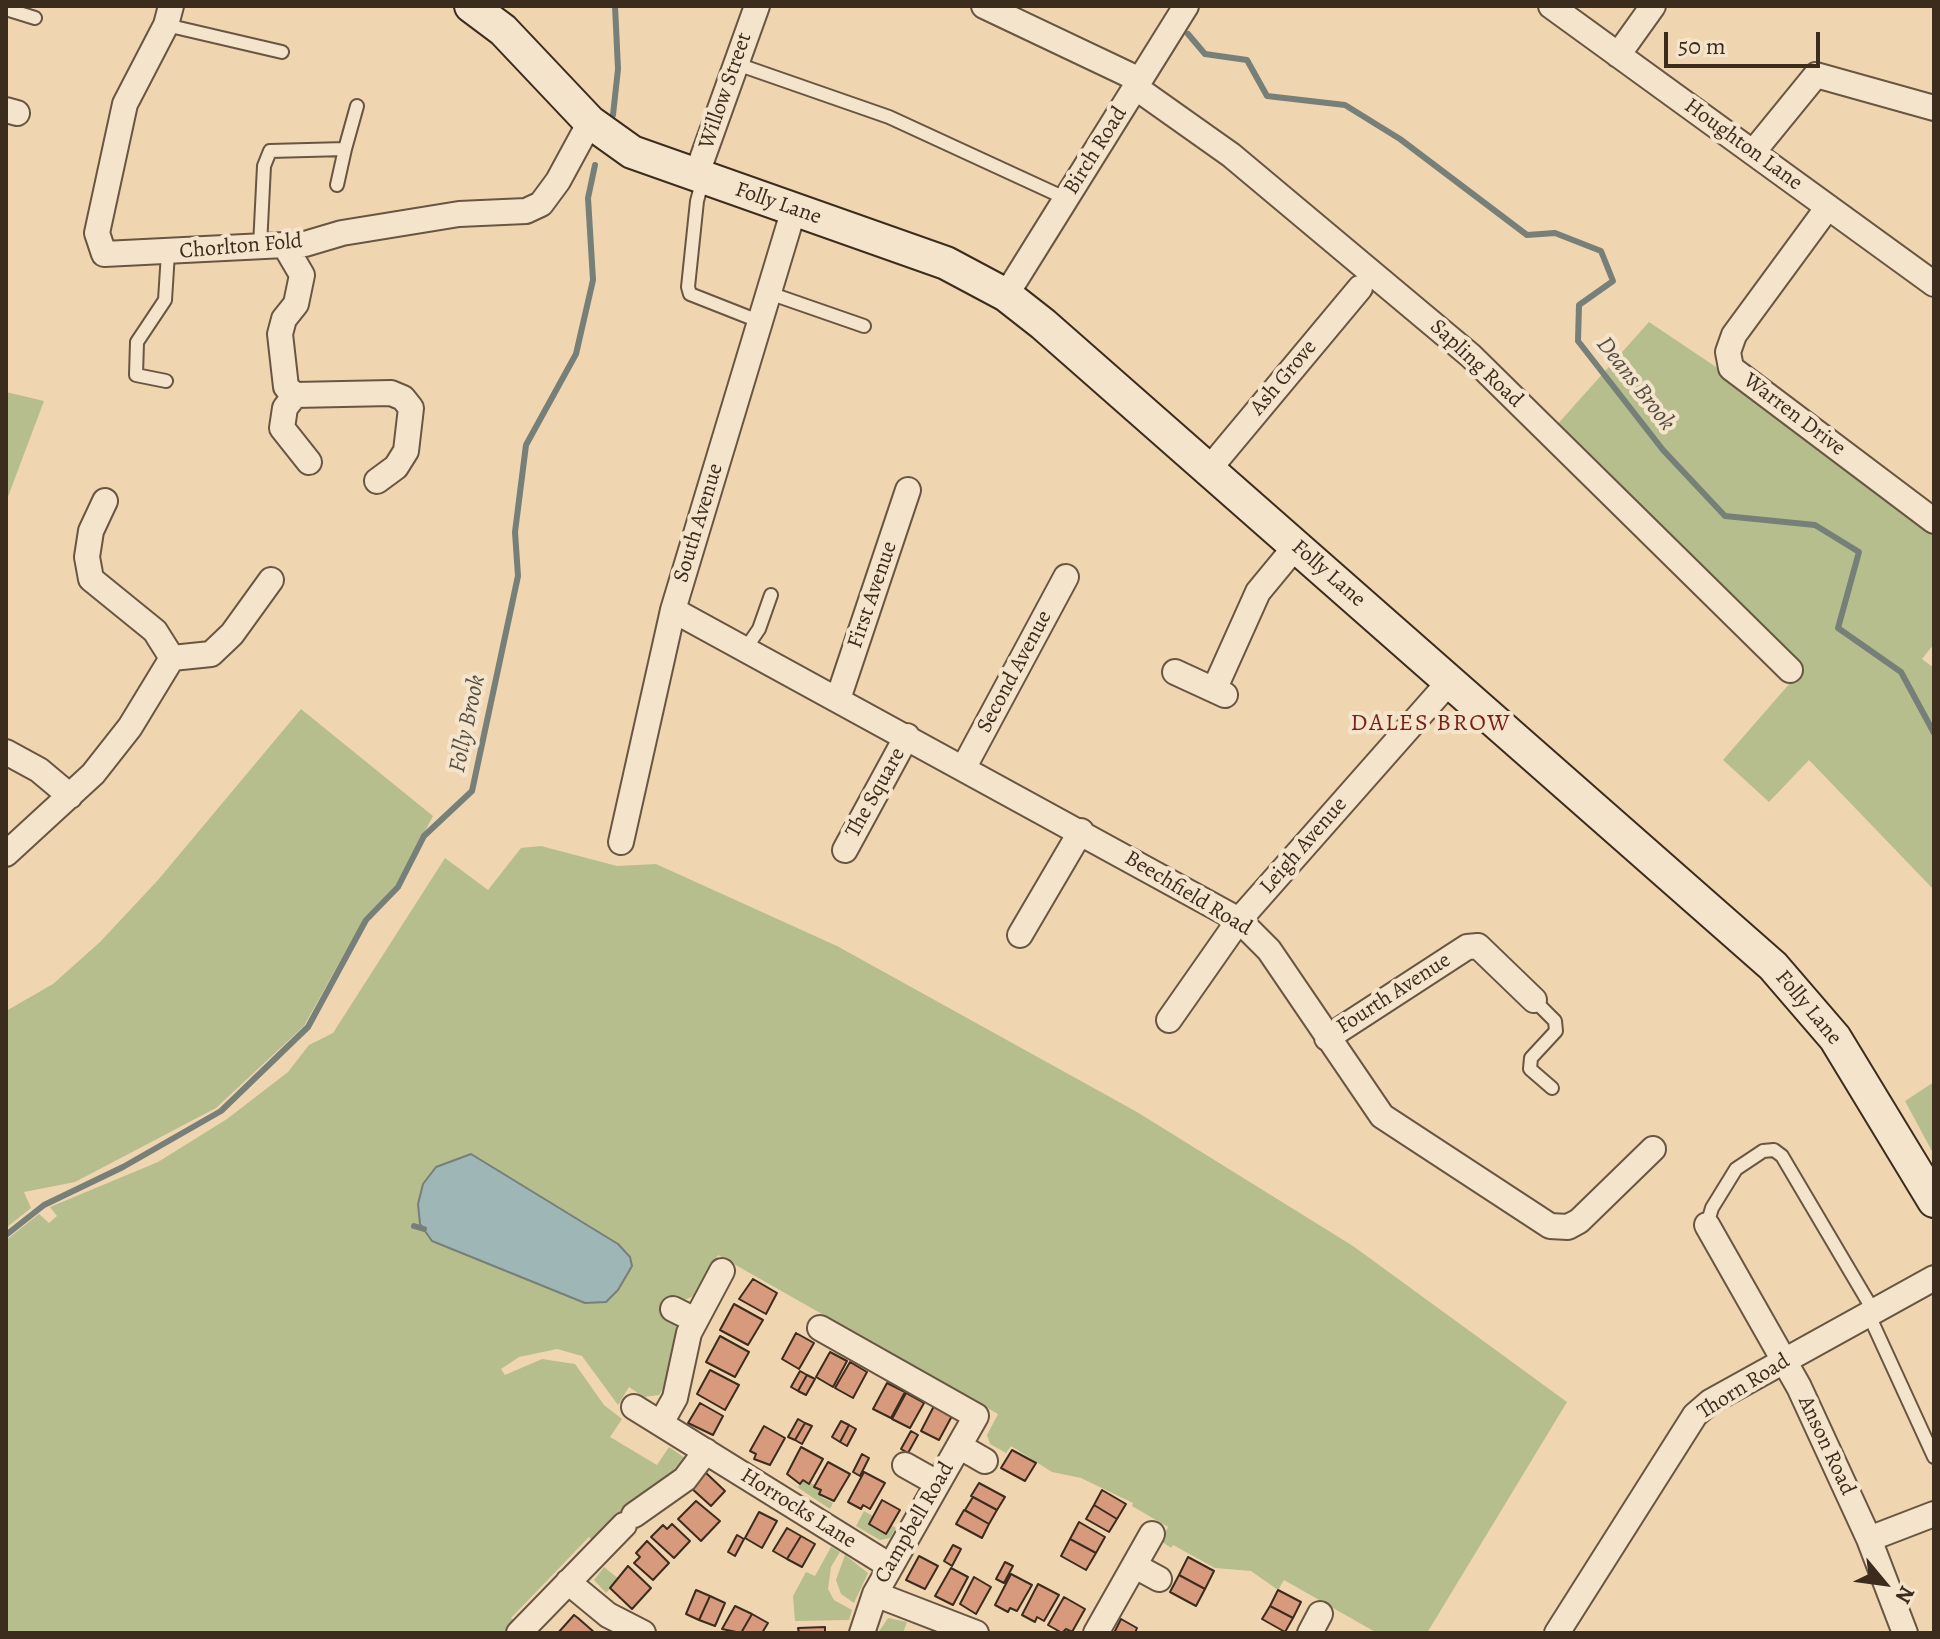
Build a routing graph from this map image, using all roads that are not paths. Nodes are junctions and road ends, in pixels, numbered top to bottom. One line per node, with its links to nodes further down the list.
1 (471, 6): 16 (main road, Folly Lane)
2 (757, 6): 12 (street, Willow Street)
3 (984, 6): 13 (street, Sapling Road)
4 (1186, 6): 13 (street, Birch Road)
5 (1551, 6): 11 (street, Houghton Lane)
6 (1653, 6): 11 (street)
7 (6, 9): 9 (lane)
8 (169, 15): 10 (lane); 26 (street, Chorlton Fold)
9 (35, 18)
10 (282, 52)
11 (1618, 55): 18 (street, Houghton Lane)
12 (734, 63): 19 (street, Willow Street); 21 (lane)
13 (1138, 84): 21 (street, Birch Road); 48 (street, Sapling Road)
14 (357, 106): 17 (lane)
15 (1934, 108): 18 (street)
16 (590, 122): 19 (main road, Folly Lane); 25 (street, Chorlton Fold)
17 (345, 149): 20 (lane); 24 (lane)
18 (1754, 151): 22 (street, Houghton Lane)
19 (700, 178): 23 (main road, Folly Lane); 31 (lane)
20 (337, 185)
21 (1067, 199): 30 (street, Birch Road)
22 (1828, 207): 27 (street, Houghton Lane); 40 (street, Warren Drive)
23 (794, 209): 29 (street, South Avenue); 30 (main road, Folly Lane)
24 (260, 246): 25 (street, Chorlton Fold); 26 (street, Chorlton Fold)
25 (285, 246): 34 (street)
26 (168, 253): 33 (lane)
27 (1934, 284)
28 (1360, 288): 36 (street, Ash Grove)
29 (769, 293): 31 (street, South Avenue); 32 (lane)
30 (1006, 295): 36 (main road, Folly Lane)
31 (761, 322): 45 (street, South Avenue)
32 (864, 326)
33 (166, 381)
34 (295, 395): 35 (street); 37 (street)
35 (309, 462)
36 (1209, 469): 41 (main road, Folly Lane)
37 (377, 481)
38 (908, 490): 51 (street, First Avenue)
39 (105, 501): 47 (street)
40 (1934, 521)
41 (1296, 546): 49 (street); 50 (main road, Folly Lane)
42 (1066, 577): 54 (street, Second Avenue)
43 (271, 580): 47 (street)
44 (771, 595): 46 (lane)
45 (673, 610): 46 (street, Beechfield Road); 57 (street, South Avenue)
46 (746, 648): 51 (street, Beechfield Road)
47 (172, 658): 55 (street)
48 (1790, 670)
49 (1175, 672)
50 (1450, 681): 60 (street, Leigh Avenue); 67 (main road, Folly Lane)
51 (838, 699): 52 (street, Beechfield Road)
52 (907, 736): 54 (street, Beechfield Road); 58 (street, The Square)
53 (6, 752): 55 (street)
54 (964, 767): 56 (street, Beechfield Road)
55 (70, 796): 59 (street)
56 (1081, 831): 60 (street, Beechfield Road); 61 (street)
57 (621, 842)
58 (845, 850)
59 (6, 854)
60 (1239, 920): 63 (street, Leigh Avenue); 64 (street, Beechfield Road)
61 (1020, 935)
62 (1534, 1000): 64 (street, Fourth Avenue); 65 (lane)
63 (1169, 1020)
64 (1327, 1038): 66 (street, Beechfield Road)
65 (1552, 1088)
66 (1653, 1149)
67 (1934, 1201)
68 (1707, 1225): 71 (lane); 73 (street, Anson Road)
69 (722, 1271): 75 (street)
70 (1934, 1278): 71 (street, Thorn Road)
71 (1870, 1312): 73 (street, Thorn Road); 78 (lane)
72 (820, 1328): 76 (street, Campbell Road)
73 (1785, 1361): 84 (street, Anson Road); 95 (street, Thorn Road)
74 (634, 1407): 75 (street, Horrocks Lane)
75 (661, 1423): 77 (street, Horrocks Lane)
76 (959, 1446): 79 (street); 81 (street, Campbell Road)
77 (706, 1451): 85 (street, Horrocks Lane); 88 (street)
78 (1934, 1457)
79 (985, 1461)
80 (905, 1465): 81 (street)
81 (937, 1483): 85 (street, Campbell Road)
82 (1934, 1514): 84 (street)
83 (1152, 1534): 86 (street)
84 (1869, 1539): 96 (street, Anson Road)
85 (890, 1566): 89 (street, Campbell Road)
86 (1135, 1566): 87 (street); 94 (street)
87 (1159, 1579)
88 (568, 1582): 90 (street); 91 (street)
89 (875, 1594): 92 (street, Campbell Road); 93 (street)
90 (519, 1633)
91 (643, 1633)
92 (862, 1633)
93 (976, 1633)
94 (1096, 1633)
95 (1557, 1633)
96 (1905, 1633)

